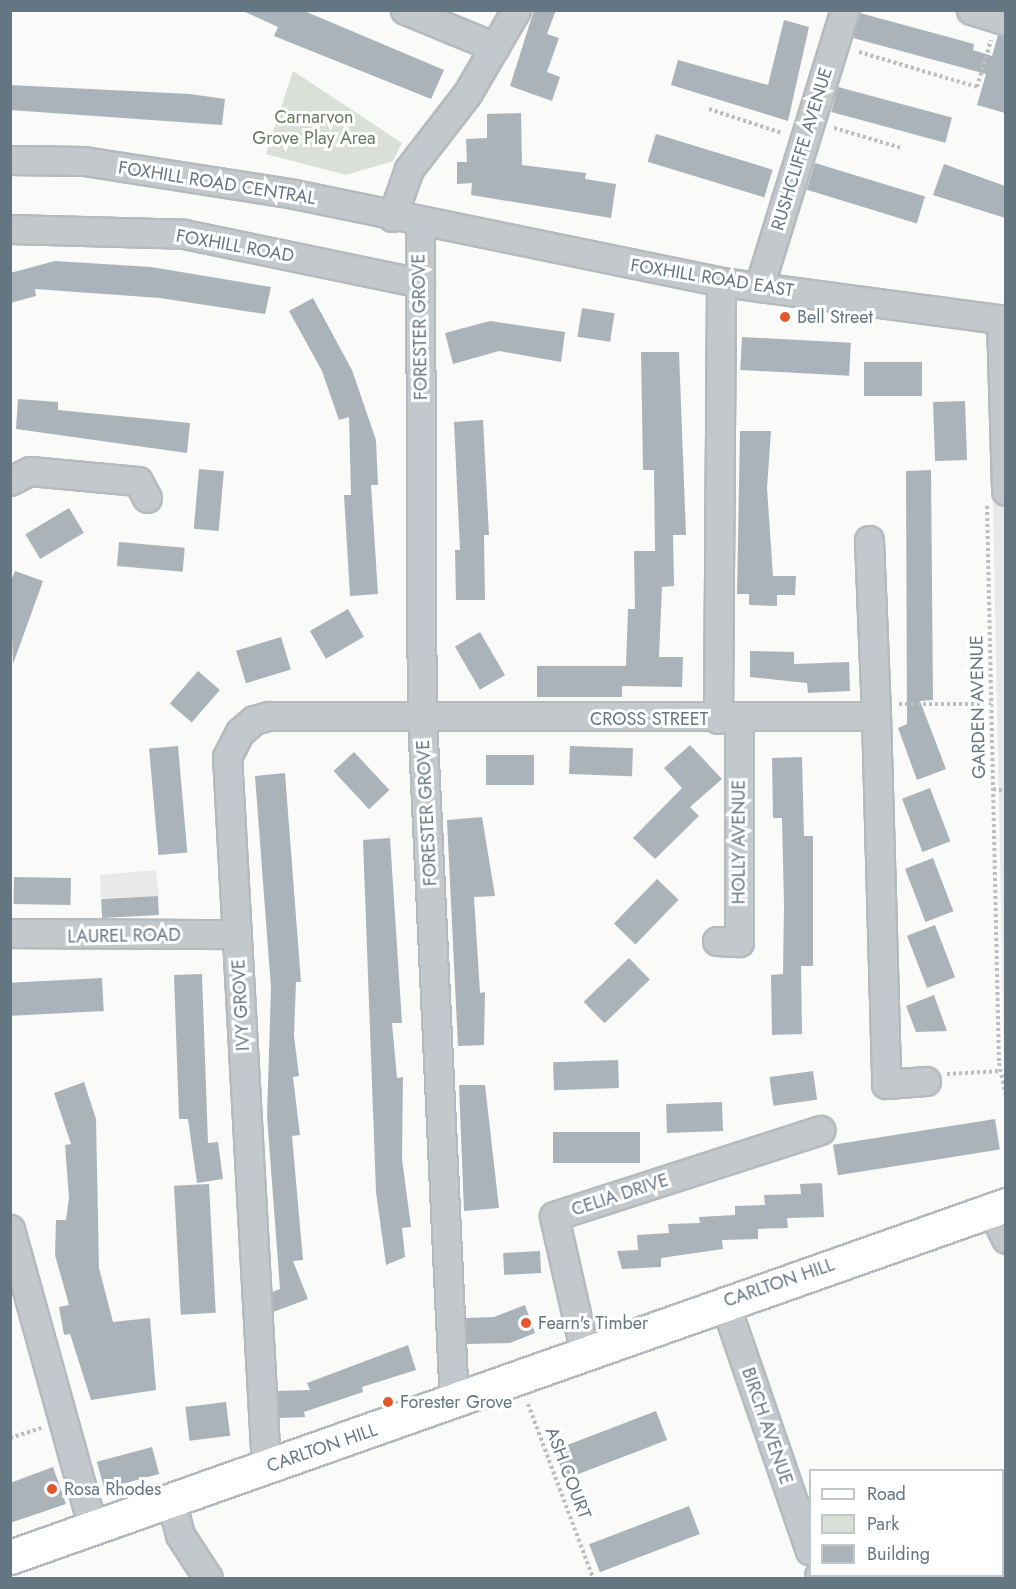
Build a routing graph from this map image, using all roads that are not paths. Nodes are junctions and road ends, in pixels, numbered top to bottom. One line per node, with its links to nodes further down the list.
1 (405, 10): 6 (street)
2 (516, 10): 6 (street)
3 (845, 10): 13 (street, RUSHCLIFFE AVENUE)
4 (971, 10): 5 (street)
5 (1001, 19)
6 (495, 47): 8 (street)
7 (10, 160): 8 (street, FOXHILL ROAD CENTRAL)
8 (392, 217): 9 (street, FOXHILL ROAD CENTRAL)
9 (420, 224): 11 (street, FOXHILL ROAD EAST); 12 (street, FORESTER GROVE)
10 (10, 229): 12 (street, FOXHILL ROAD)
11 (721, 282): 13 (street, FOXHILL ROAD EAST); 21 (street)
12 (420, 283): 20 (street, FORESTER GROVE)
13 (759, 287): 14 (street, FOXHILL ROAD EAST)
14 (1003, 319): 16 (street)
15 (10, 481): 17 (street)
16 (996, 492)
17 (147, 498)
18 (869, 540): 19 (street)
19 (876, 716): 21 (street, CROSS STREET); 25 (street)
20 (422, 717): 21 (street, CROSS STREET); 23 (street, IVY GROVE); 31 (street, FORESTER GROVE)
21 (729, 719): 24 (street, HOLLY AVENUE)
22 (10, 933): 23 (street, LAUREL ROAD)
23 (237, 934): 32 (street, IVY GROVE)
24 (717, 941)
25 (926, 1081)
26 (820, 1130): 30 (street, CELIA DRIVE)
27 (1001, 1218): 29 (main road, CARLTON HILL)
28 (10, 1229): 34 (street)
29 (724, 1302): 30 (main road, CARLTON HILL); 35 (street, BIRCH AVENUE)
30 (585, 1353): 31 (main road, CARLTON HILL)
31 (454, 1402): 32 (main road, CARLTON HILL)
32 (266, 1467): 33 (main road, CARLTON HILL)
33 (171, 1501): 34 (main road, CARLTON HILL); 37 (street)
34 (93, 1528): 36 (main road, CARLTON HILL)
35 (809, 1548)
36 (10, 1557)
37 (208, 1578)

